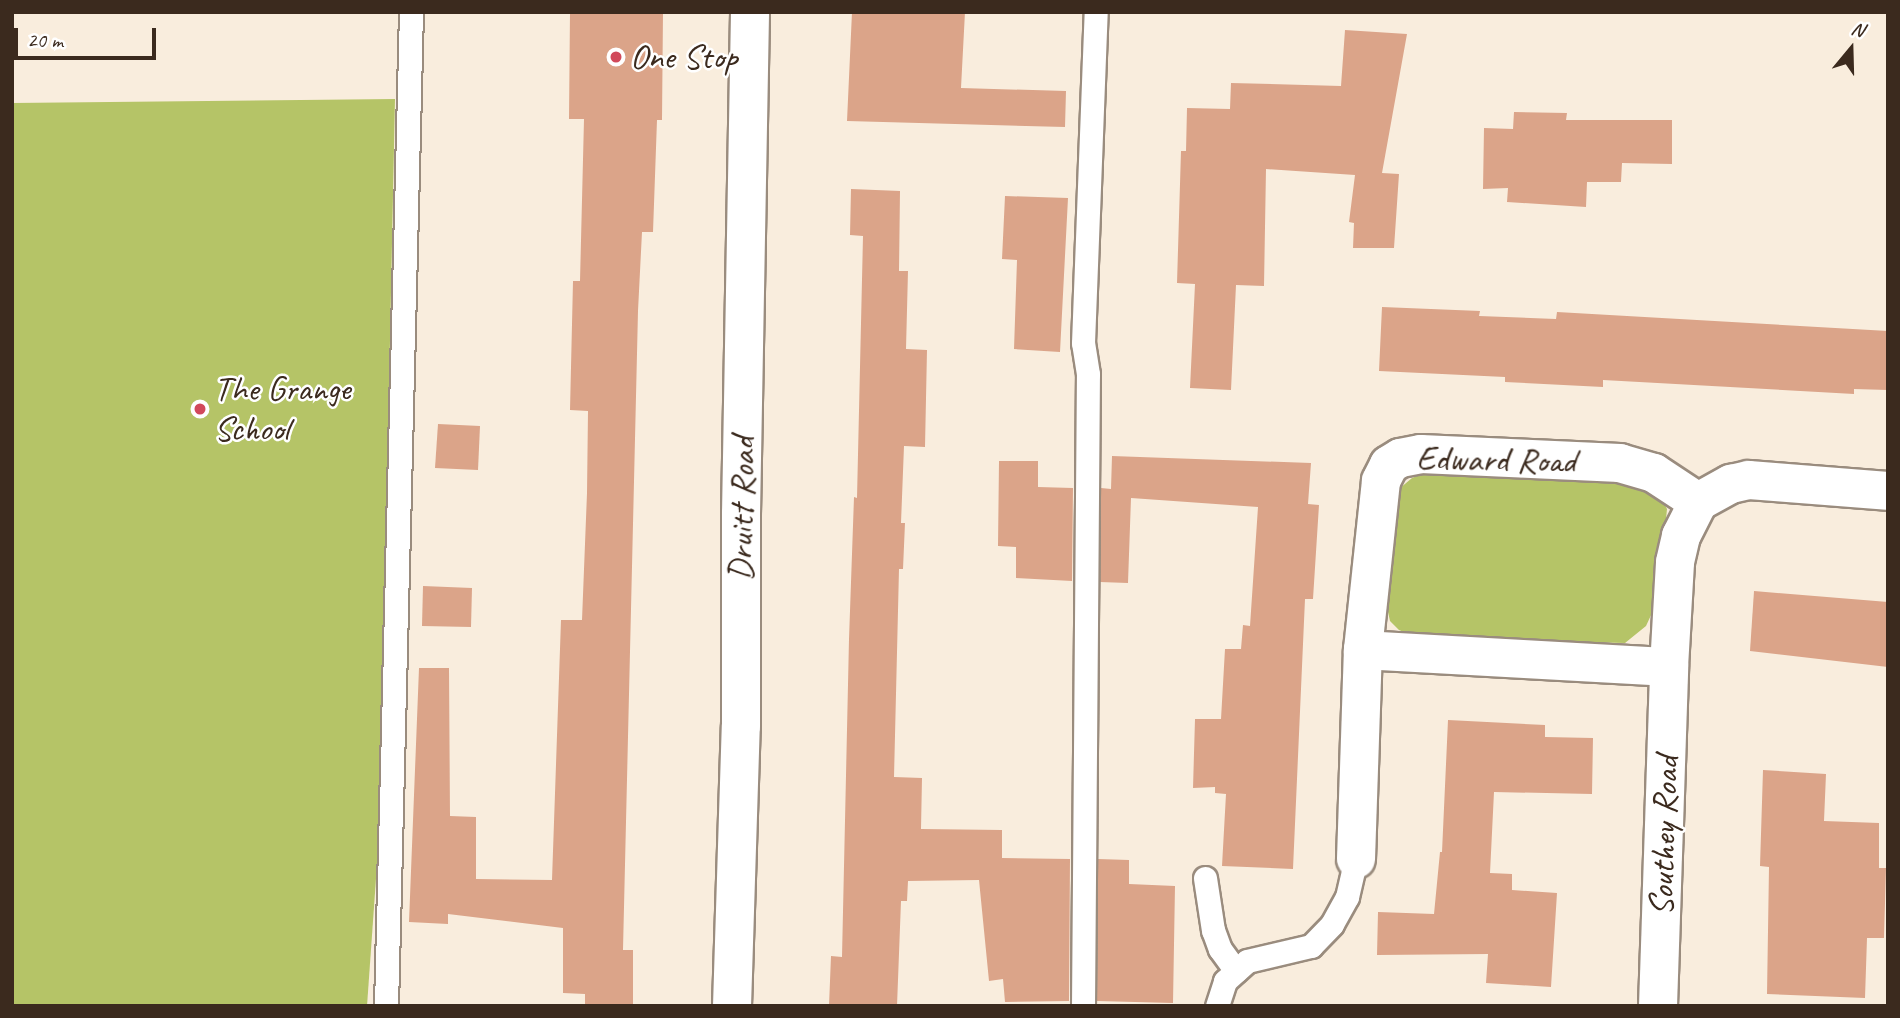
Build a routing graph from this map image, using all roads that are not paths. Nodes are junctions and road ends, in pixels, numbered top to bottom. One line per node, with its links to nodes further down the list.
1 (411, 12): 11 (lane)
2 (750, 12): 12 (street, Druitt Road)
3 (1096, 12): 13 (lane)
4 (1888, 491): 5 (street)
5 (1698, 502): 6 (street, Edward Road); 7 (street)
6 (1363, 650): 7 (street); 8 (street, Edward Road)
7 (1669, 667): 15 (street, Southey Road)
8 (1356, 859): 10 (lane)
9 (1205, 878): 10 (lane)
10 (1236, 971): 14 (lane)
11 (386, 1006)
12 (732, 1006)
13 (1083, 1006)
14 (1217, 1006)
15 (1658, 1006)

